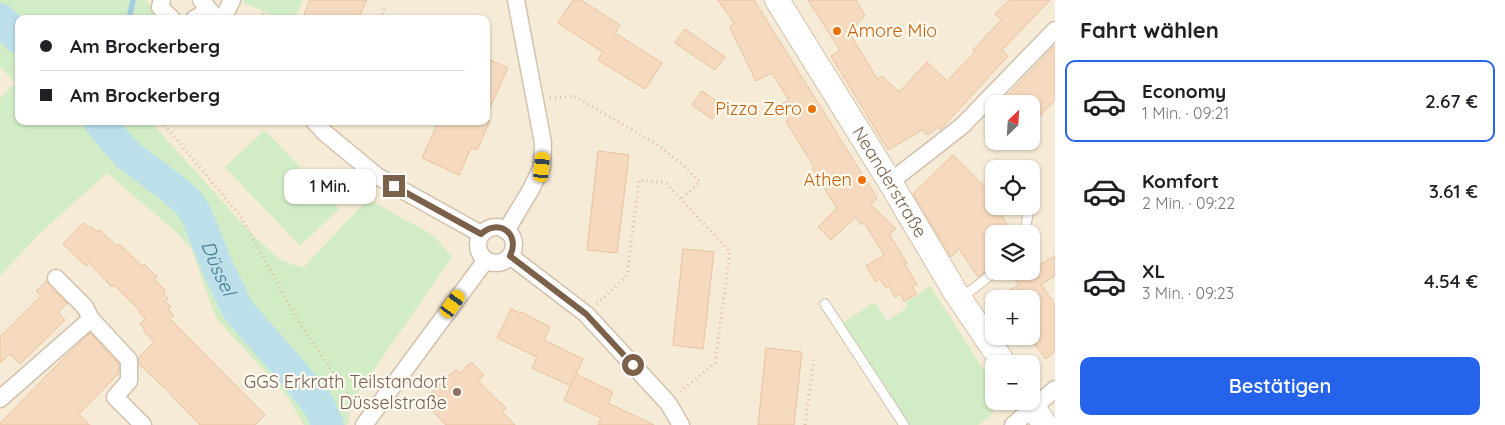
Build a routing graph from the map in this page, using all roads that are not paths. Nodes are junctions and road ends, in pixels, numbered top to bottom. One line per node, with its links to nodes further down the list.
1 (162, 0): 6 (street)
2 (232, 0): 5 (street)
3 (516, 0): 10 (street)
4 (777, 0): 9 (main road, Neanderstraße)
5 (212, 12)
6 (168, 15)
7 (1055, 30): 9 (street)
8 (318, 125): 11 (street)
9 (890, 182): 16 (main road, Neanderstraße)
10 (506, 231): 11 (street); 12 (street)
11 (481, 234): 13 (street)
12 (510, 256): 13 (street); 25 (street)
13 (486, 260): 23 (street)
14 (56, 278): 18 (street)
15 (985, 280): 16 (lane)
16 (960, 299): 19 (main road, Neanderstraße)
17 (824, 304): 26 (lane)
18 (90, 319): 21 (street); 24 (street)
19 (998, 355)
20 (1055, 389): 22 (street)
21 (0, 399)
22 (1036, 411): 27 (street)
23 (366, 423)
24 (143, 425)
25 (681, 425)
26 (904, 425)
27 (1013, 425)

